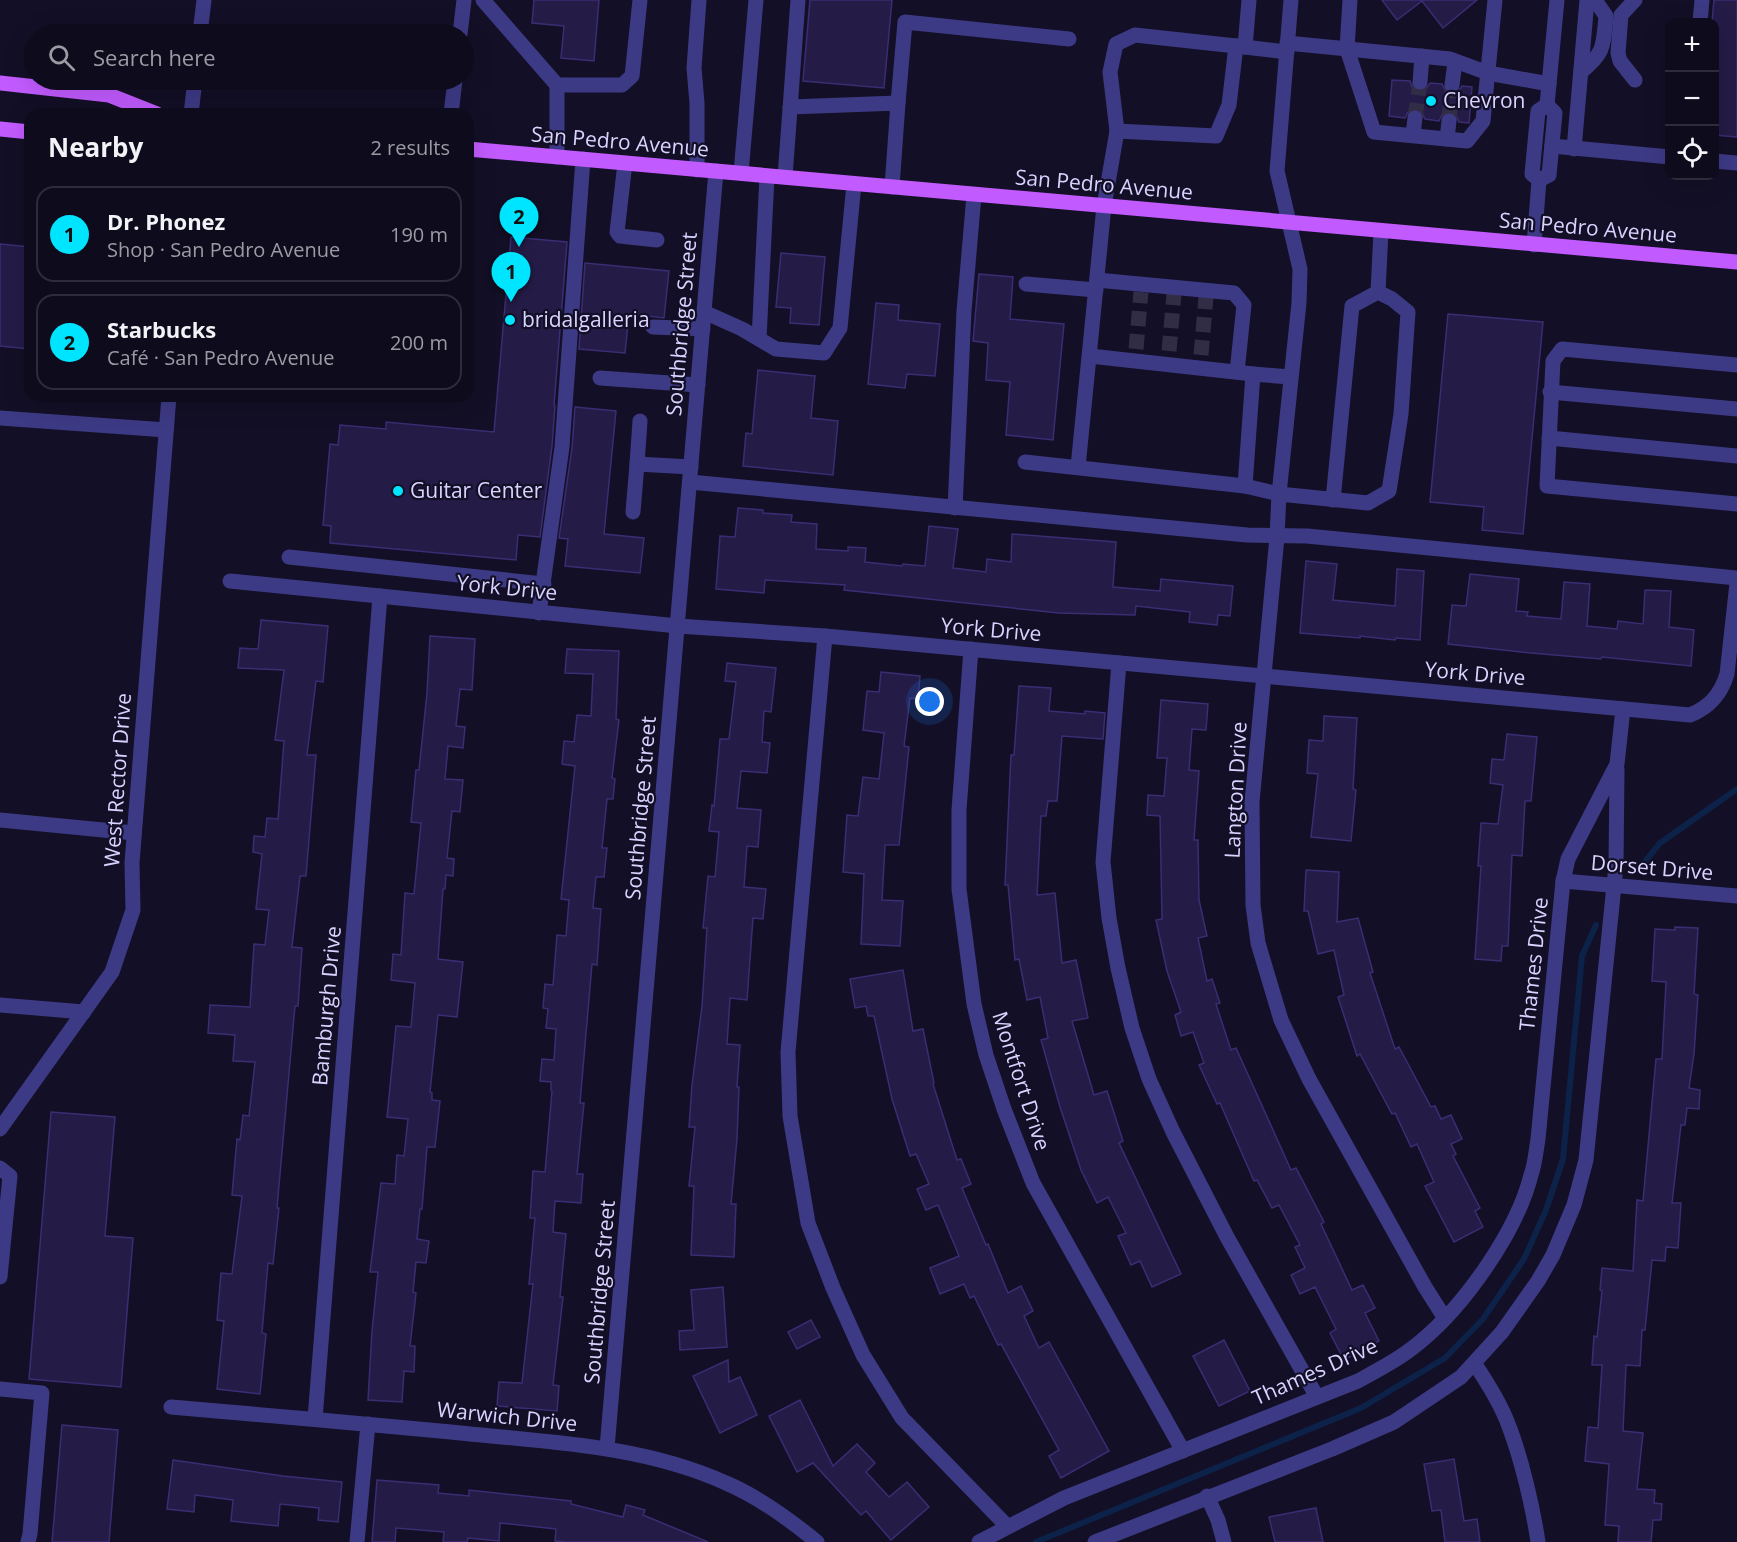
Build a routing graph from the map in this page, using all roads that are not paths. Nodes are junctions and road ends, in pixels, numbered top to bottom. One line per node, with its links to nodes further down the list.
1 (204, 0): 17 (street)
2 (464, 0): 18 (street)
3 (483, 0): 30 (street)
4 (640, 0): 30 (street)
5 (699, 0): 58 (street)
6 (756, 0): 60 (street)
7 (798, 0): 38 (street)
8 (1249, 0): 20 (street)
9 (1291, 0): 21 (street, Langton Drive)
10 (1350, 0): 22 (street)
11 (1495, 0): 25 (street)
12 (1557, 0): 29 (street)
13 (1589, 0): 50 (street)
14 (1635, 0): 26 (street)
15 (1702, 0): 16 (street)
16 (1700, 18)
17 (201, 24)
18 (461, 24)
19 (1069, 39): 36 (street)
20 (1241, 46): 21 (street); 46 (street); 46 (street)
21 (1287, 47): 22 (street); 68 (street, Langton Drive)
22 (1347, 49): 23 (street); 47 (street)
23 (1422, 56): 24 (street); 27 (street)
24 (1455, 62): 25 (street); 31 (street)
25 (1488, 73): 29 (street); 48 (street)
26 (1635, 80)
27 (1420, 82)
28 (0, 83): 32 (main road)
29 (1549, 84): 37 (street)
30 (557, 85): 52 (street)
31 (1452, 85)
32 (24, 86)
33 (64, 90): 39 (main road)
34 (194, 90): 40 (street)
35 (454, 90): 41 (street)
36 (898, 103): 38 (street); 65 (street)
37 (1547, 105): 49 (street); 63 (street)
38 (790, 107): 62 (street)
39 (142, 108)
40 (192, 108)
41 (452, 108)
42 (1415, 118): 47 (street)
43 (1449, 121): 48 (street)
44 (0, 129): 45 (main road)
45 (24, 131)
46 (1117, 131): 67 (street)
47 (1413, 135): 48 (street)
48 (1447, 139)
49 (1552, 146): 50 (street); 63 (street)
50 (1574, 148): 53 (street)
51 (474, 150): 52 (main road, San Pedro Avenue)
52 (557, 157): 54 (main road, San Pedro Avenue)
53 (1665, 157)
54 (583, 159): 56 (main road, San Pedro Avenue); 109 (street)
55 (1719, 161): 57 (street)
56 (625, 163): 58 (main road, San Pedro Avenue); 70 (street)
57 (1737, 163)
58 (697, 170): 59 (main road, San Pedro Avenue)
59 (716, 171): 60 (main road, San Pedro Avenue); 76 (street, Southbridge Street)
60 (741, 173): 61 (main road, San Pedro Avenue)
61 (767, 176): 62 (main road, San Pedro Avenue); 79 (street)
62 (785, 177): 64 (main road, San Pedro Avenue)
63 (1539, 180): 71 (street)
64 (854, 184): 65 (main road, San Pedro Avenue); 79 (street)
65 (892, 187): 66 (main road, San Pedro Avenue)
66 (974, 195): 67 (main road, San Pedro Avenue); 103 (street)
67 (1104, 206): 68 (main road, San Pedro Avenue); 74 (street)
68 (1289, 223): 69 (main road, San Pedro Avenue); 84 (street, Langton Drive)
69 (1381, 231): 71 (main road, San Pedro Avenue); 75 (street)
70 (657, 240)
71 (1534, 244): 72 (main road, San Pedro Avenue)
72 (1737, 262)
73 (1026, 284): 74 (street)
74 (1097, 285): 80 (street); 82 (street)
75 (1378, 292): 101 (street); 101 (street)
76 (704, 312): 78 (street, Southbridge Street); 79 (street)
77 (653, 327): 78 (street)
78 (703, 329): 86 (street, Southbridge Street)
79 (759, 339)
80 (1090, 356): 82 (street); 97 (street)
81 (1737, 365): 87 (street)
82 (1237, 372): 83 (street)
83 (1253, 374): 84 (street); 99 (street)
84 (1290, 377): 100 (street, Langton Drive)
85 (600, 378): 86 (street)
86 (698, 385): 98 (street, Southbridge Street)
87 (1551, 393): 89 (street); 93 (street)
88 (168, 402): 92 (street, West Rector Drive)
89 (1737, 410)
90 (0, 418): 92 (street)
91 (640, 421): 96 (street)
92 (166, 430): 120 (street, West Rector Drive)
93 (1549, 438): 94 (street); 102 (street)
94 (1737, 456)
95 (1025, 462): 97 (street)
96 (638, 464): 98 (street); 104 (street)
97 (1078, 467): 99 (street)
98 (691, 475): 103 (street); 112 (street, Southbridge Street)
99 (1245, 486): 100 (street)
100 (1279, 495): 101 (street); 105 (street, Langton Drive)
101 (1333, 500)
102 (1737, 504)
103 (955, 508): 105 (street)
104 (633, 512)
105 (1277, 537): 107 (street); 116 (street, Langton Drive)
106 (289, 557): 109 (street)
107 (1737, 580): 117 (street, York Drive)
108 (230, 581): 110 (street, York Drive)
109 (544, 584): 111 (street)
110 (380, 596): 111 (street, York Drive); 134 (street, Bamburgh Drive)
111 (539, 613): 112 (street, York Drive)
112 (678, 626): 113 (street, York Drive); 136 (street, Southbridge Street)
113 (825, 636): 114 (street, York Drive); 139 (street)
114 (971, 649): 115 (street, York Drive); 137 (street, Montfort Drive)
115 (1119, 663): 116 (street, York Drive); 132 (street)
116 (1264, 676): 117 (street, York Drive); 129 (street, Langton Drive)
117 (1623, 709): 118 (street, Thames Drive)
118 (1617, 764): 121 (street, Thames Drive); 122 (street, Thames Drive)
119 (0, 820): 120 (street)
120 (134, 833): 125 (street, West Rector Drive)
121 (1563, 881): 122 (street, Dorset Drive); 129 (street, Thames Drive)
122 (1613, 885): 123 (street, Dorset Drive); 130 (street, Thames Drive)
123 (1737, 896)
124 (0, 1005): 125 (street)
125 (84, 1012): 126 (street, West Rector Drive)
126 (0, 1128)
127 (0, 1168): 128 (street)
128 (0, 1277)
129 (1444, 1317): 132 (street, Thames Drive)
130 (1475, 1364): 138 (street, Thames Drive); 146 (street)
131 (0, 1389): 140 (street)
132 (1317, 1397): 137 (street, Thames Drive)
133 (171, 1407): 134 (street, Warwich Drive)
134 (315, 1419): 135 (street, Warwich Drive)
135 (368, 1424): 136 (street, Warwich Drive); 141 (street)
136 (607, 1448): 142 (street, Warwich Drive)
137 (1183, 1451): 139 (street, Thames Drive)
138 (1208, 1496): 144 (street, Thames Drive); 145 (street)
139 (1007, 1526): 143 (street, Thames Drive)
140 (28, 1542)
141 (357, 1542)
142 (817, 1542)
143 (979, 1542)
144 (1095, 1542)
145 (1224, 1542)
146 (1538, 1542)

